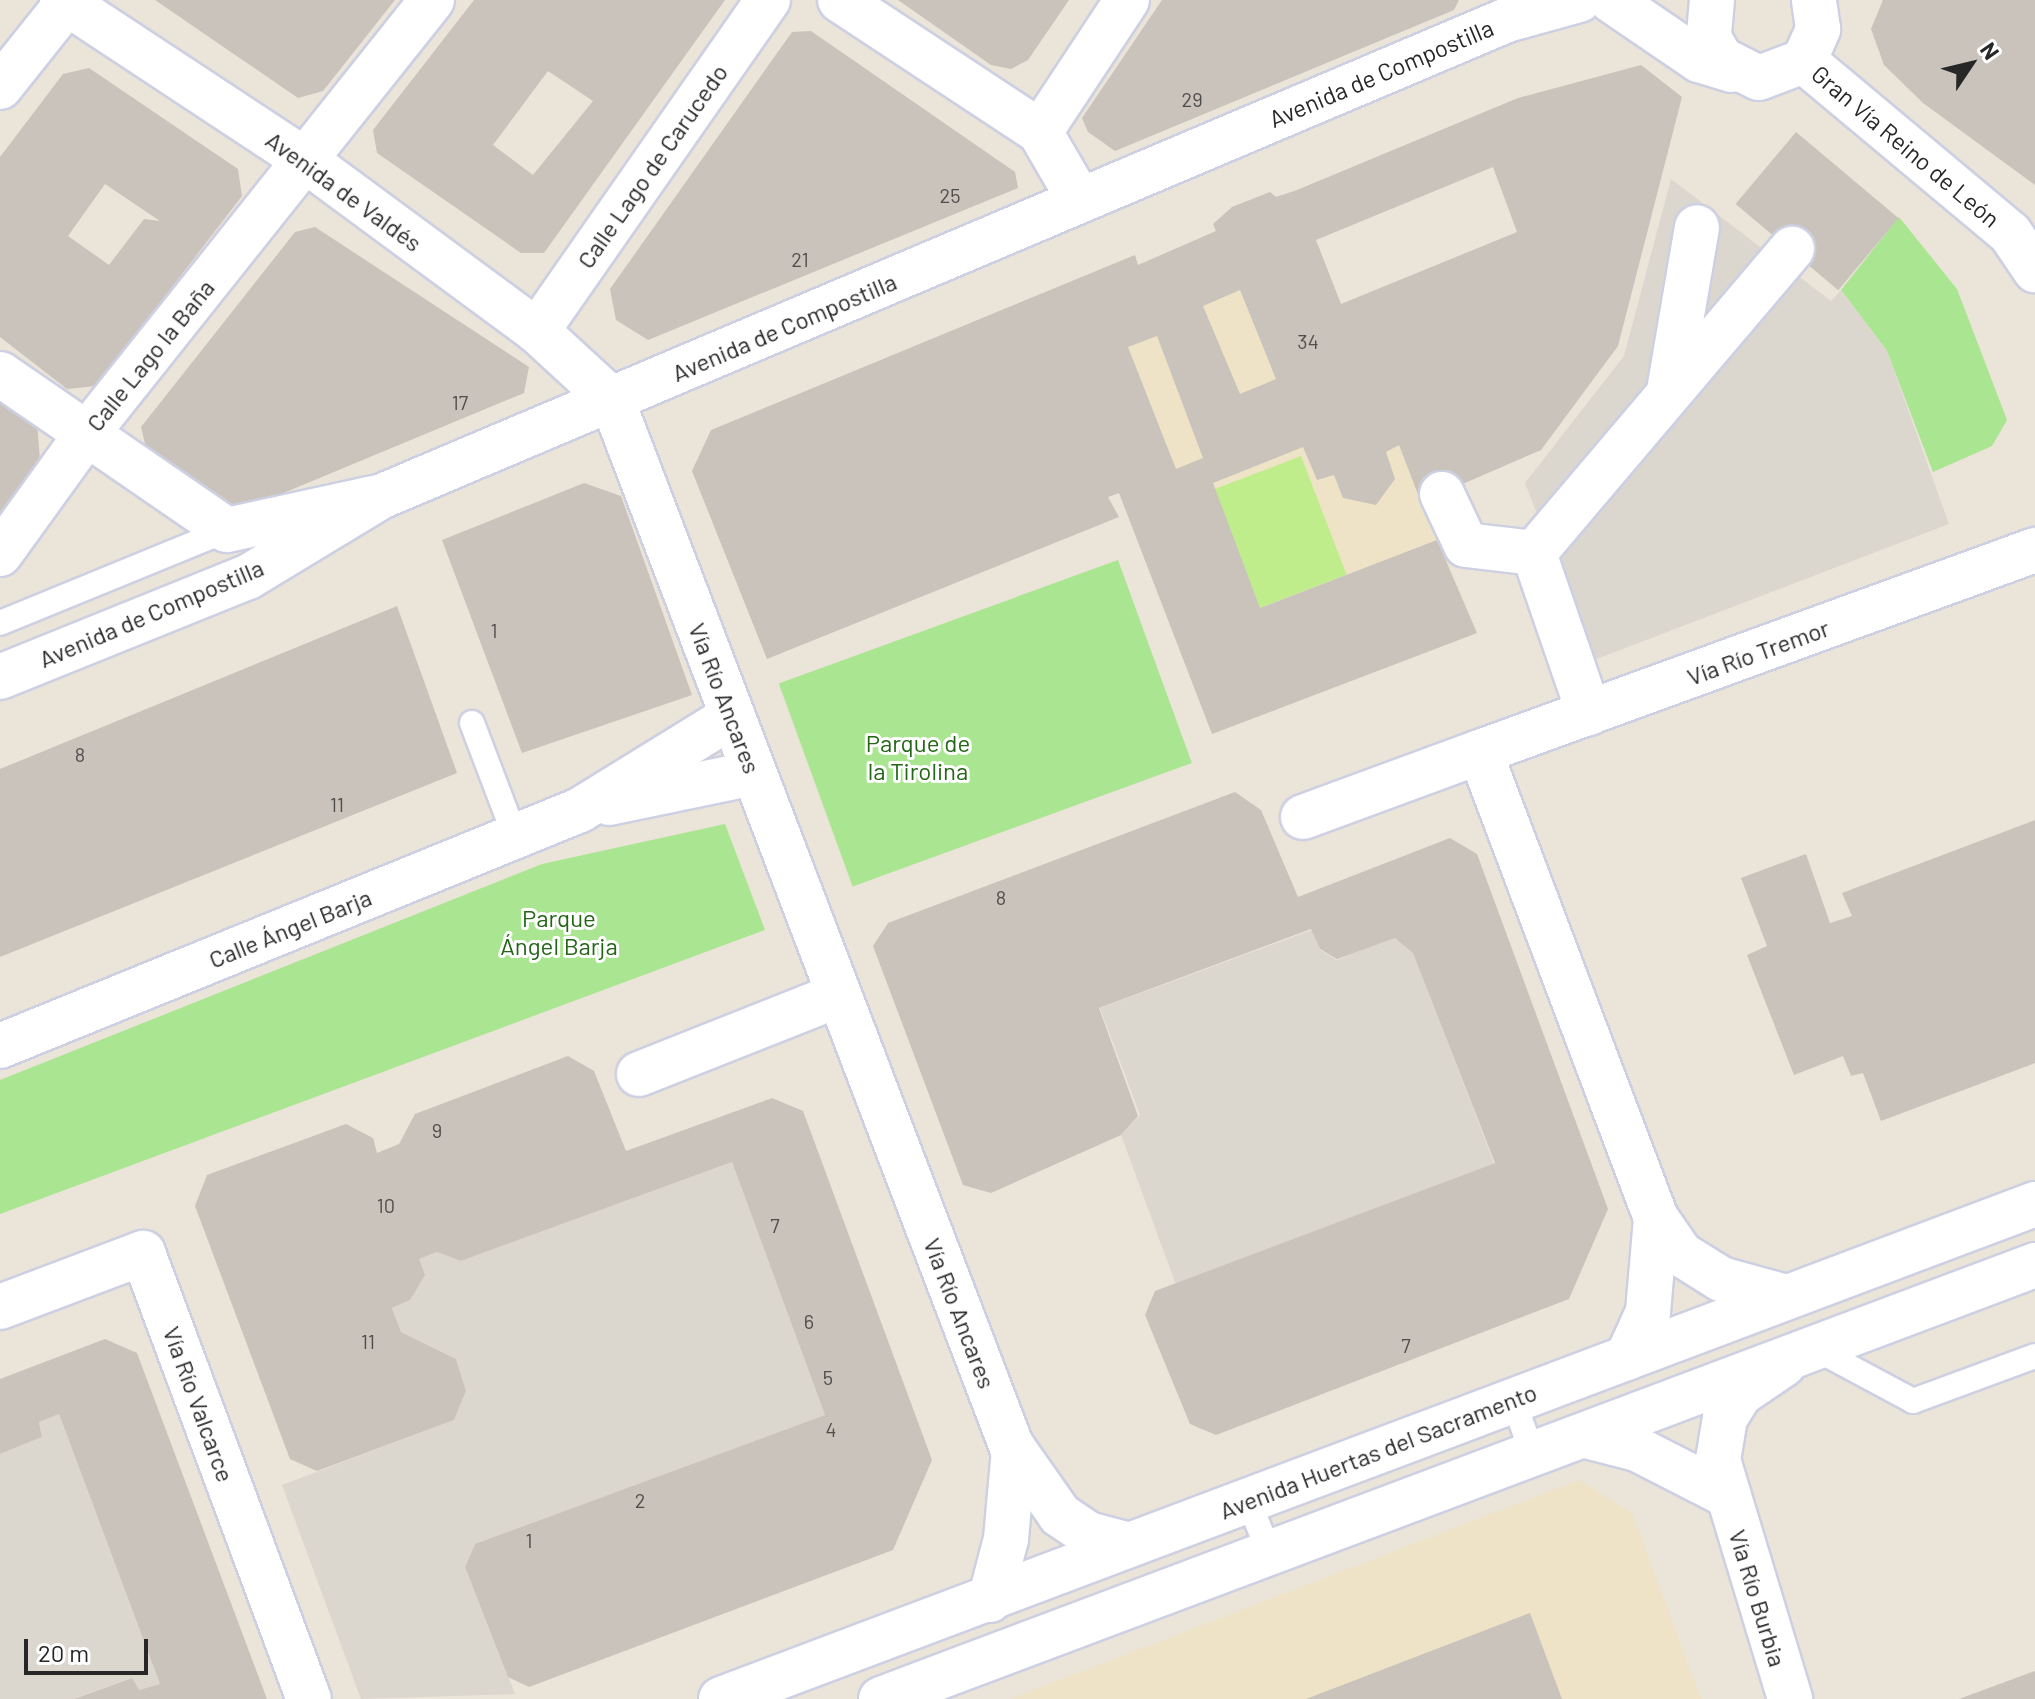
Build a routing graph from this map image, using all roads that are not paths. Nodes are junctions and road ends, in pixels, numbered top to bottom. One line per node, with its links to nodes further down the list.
1 (432, 0): 15 (street, Calle Lago la Baña)
2 (768, 0): 21 (street, Calle Lago de Carucedo)
3 (840, 0): 14 (street)
4 (1127, 0): 14 (street)
5 (1579, 0): 10 (street, Avenida de Compostilla)
6 (1611, 0): 12 (street)
7 (1712, 0): 12 (street)
8 (1814, 0): 11 (street)
9 (66, 1): 13 (street); 15 (street, Avenida de Valdés)
10 (1512, 10): 16 (street, Avenida de Compostilla)
11 (1804, 61): 12 (street); 18 (street, Gran Vía Reino de León)
12 (1740, 73)
13 (0, 87)
14 (1040, 132): 16 (street)
15 (305, 160): 21 (street, Avenida de Valdés); 25 (street, Calle Lago la Baña)
16 (1079, 199): 24 (street, Avenida de Compostilla)
17 (1697, 227): 23 (street)
18 (2022, 232): 20 (street, Gran Vía Reino de León)
19 (1792, 249): 23 (street)
20 (2035, 270)
21 (537, 331): 24 (street, Avenida de Valdés)
22 (0, 374): 25 (street)
23 (1669, 394): 30 (street)
24 (612, 400): 27 (street, Avenida de Compostilla); 35 (street, Vía Río Ancares)
25 (85, 436): 28 (street); 31 (street, Calle Lago la Baña)
26 (1442, 494): 30 (street)
27 (380, 497): 28 (street); 33 (street, Avenida de Compostilla)
28 (227, 530): 32 (lane)
29 (2035, 550): 34 (street, Vía Río Tremor)
30 (1534, 553): 34 (street)
31 (0, 554)
32 (0, 623)
33 (0, 677)
34 (1589, 713): 37 (street, Vía Río Tremor)
35 (732, 716): 38 (street, Vía Río Ancares); 39 (street, Calle Ángel Barja)
36 (472, 723): 41 (lane)
37 (1480, 752): 40 (street, Vía Río Tremor); 46 (street)
38 (754, 773): 39 (street, Calle Ángel Barja); 42 (street, Vía Río Ancares)
39 (580, 810): 41 (street, Calle Ángel Barja)
40 (1303, 817)
41 (515, 836): 43 (street, Calle Ángel Barja)
42 (839, 995): 44 (street); 55 (street, Vía Río Ancares)
43 (0, 1046)
44 (639, 1074)
45 (2035, 1204): 48 (street, Avenida Huertas del Sacramento)
46 (1656, 1218): 48 (street); 52 (street)
47 (2035, 1265): 51 (street)
48 (1786, 1297): 52 (street, Avenida Huertas del Sacramento)
49 (0, 1307): 62 (street, Vía Río Valcarce)
50 (2035, 1356): 51 (lane)
51 (1802, 1357): 54 (street); 57 (street, Vía Río Burbia)
52 (1627, 1358): 53 (street, Avenida Huertas del Sacramento)
53 (1513, 1399): 56 (lane); 58 (street, Avenida Huertas del Sacramento)
54 (1586, 1436): 56 (street); 57 (street, Vía Río Burbia)
55 (1014, 1450): 59 (street, Vía Río Ancares); 61 (street, Vía Río Ancares)
56 (1532, 1453): 60 (street)
57 (1729, 1496): 65 (street, Vía Río Burbia)
58 (1249, 1503): 59 (street, Avenida Huertas del Sacramento); 60 (lane)
59 (1125, 1544): 61 (street, Avenida Huertas del Sacramento)
60 (1270, 1554): 64 (street)
61 (990, 1600): 63 (street, Avenida Huertas del Sacramento)
62 (309, 1699)
63 (721, 1699)
64 (881, 1699)
65 (1790, 1699)

